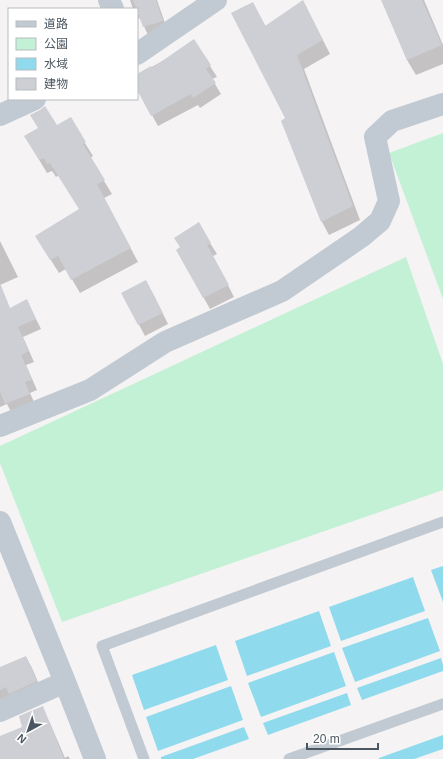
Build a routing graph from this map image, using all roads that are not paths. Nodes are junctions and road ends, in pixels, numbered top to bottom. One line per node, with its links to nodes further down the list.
1 (216, 0): 2 (street)
2 (138, 53)
3 (34, 100): 5 (street)
4 (443, 104): 6 (street)
5 (0, 115)
6 (0, 426)
7 (0, 522): 9 (street)
8 (443, 522): 13 (lane)
9 (65, 682): 11 (street); 12 (street)
10 (443, 704): 14 (lane)
11 (0, 711)
12 (95, 759)
13 (144, 759)
14 (289, 759)

